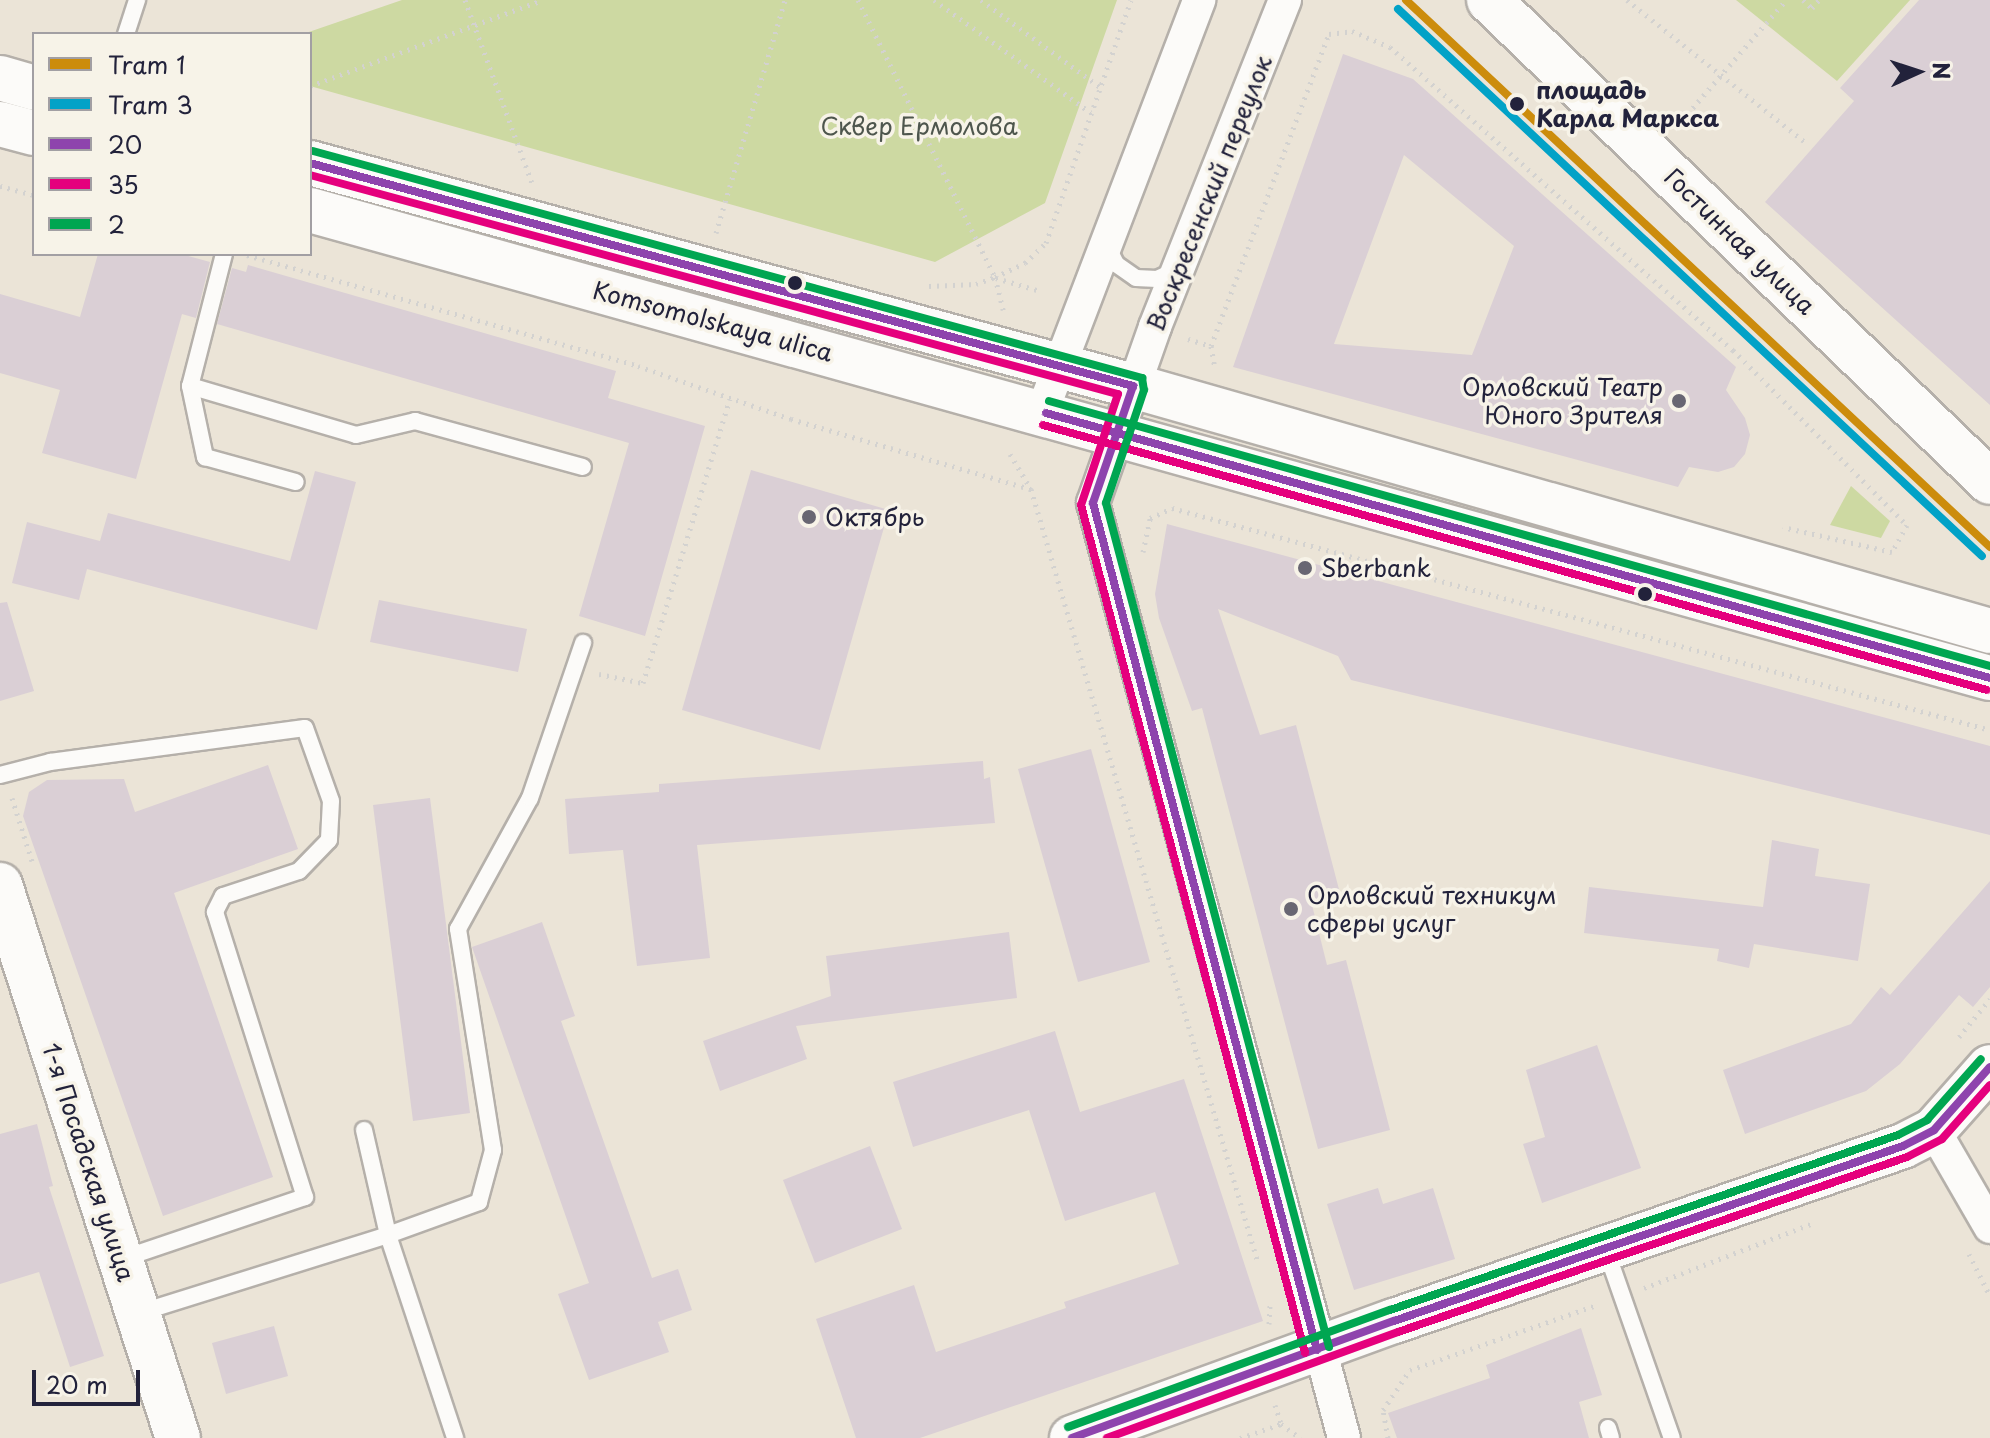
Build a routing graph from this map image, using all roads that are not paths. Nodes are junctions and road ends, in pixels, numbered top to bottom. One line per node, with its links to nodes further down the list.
1 (137, 0): 5 (lane)
2 (1199, 0): 12 (street)
3 (1285, 0): 14 (street, Воскресенский переулок)
4 (1489, 0): 22 (main road, Гостинная улица)
5 (127, 32)
6 (0, 78): 7 (main road)
7 (32, 87)
8 (0, 124): 9 (main road)
9 (32, 132)
10 (312, 164): 15 (main road, Komsomolskaya ulica)
11 (312, 211): 18 (main road, Komsomolskaya ulica)
12 (1106, 244): 14 (lane); 15 (street)
13 (223, 256): 16 (lane)
14 (1178, 269): 17 (street, Воскресенский переулок)
15 (1060, 367): 17 (main road, Komsomolskaya ulica); 18 (street)
16 (190, 386): 20 (lane); 21 (lane)
17 (1133, 386): 19 (street, Воскресенский переулок); 23 (main road)
18 (1042, 412): 19 (main road, Komsomolskaya ulica)
19 (1115, 432): 25 (main road); 36 (street)
20 (583, 467)
21 (296, 482)
22 (1990, 482)
23 (1990, 631)
24 (583, 643): 32 (lane)
25 (1990, 678)
26 (0, 775): 34 (lane)
27 (0, 885): 34 (main road, 1-я Посадская улица)
28 (1990, 1067): 30 (main road)
29 (364, 1130): 32 (lane)
30 (1934, 1130): 31 (street); 33 (main road)
31 (1990, 1227)
32 (388, 1235): 35 (lane); 38 (lane)
33 (1606, 1249): 36 (main road); 41 (lane)
34 (120, 1259): 35 (main road, 1-я Посадская улица)
35 (138, 1313): 37 (main road, 1-я Посадская улица)
36 (1317, 1350): 39 (main road); 40 (street)
37 (178, 1438)
38 (455, 1438)
39 (1072, 1438)
40 (1344, 1438)
41 (1672, 1438)

